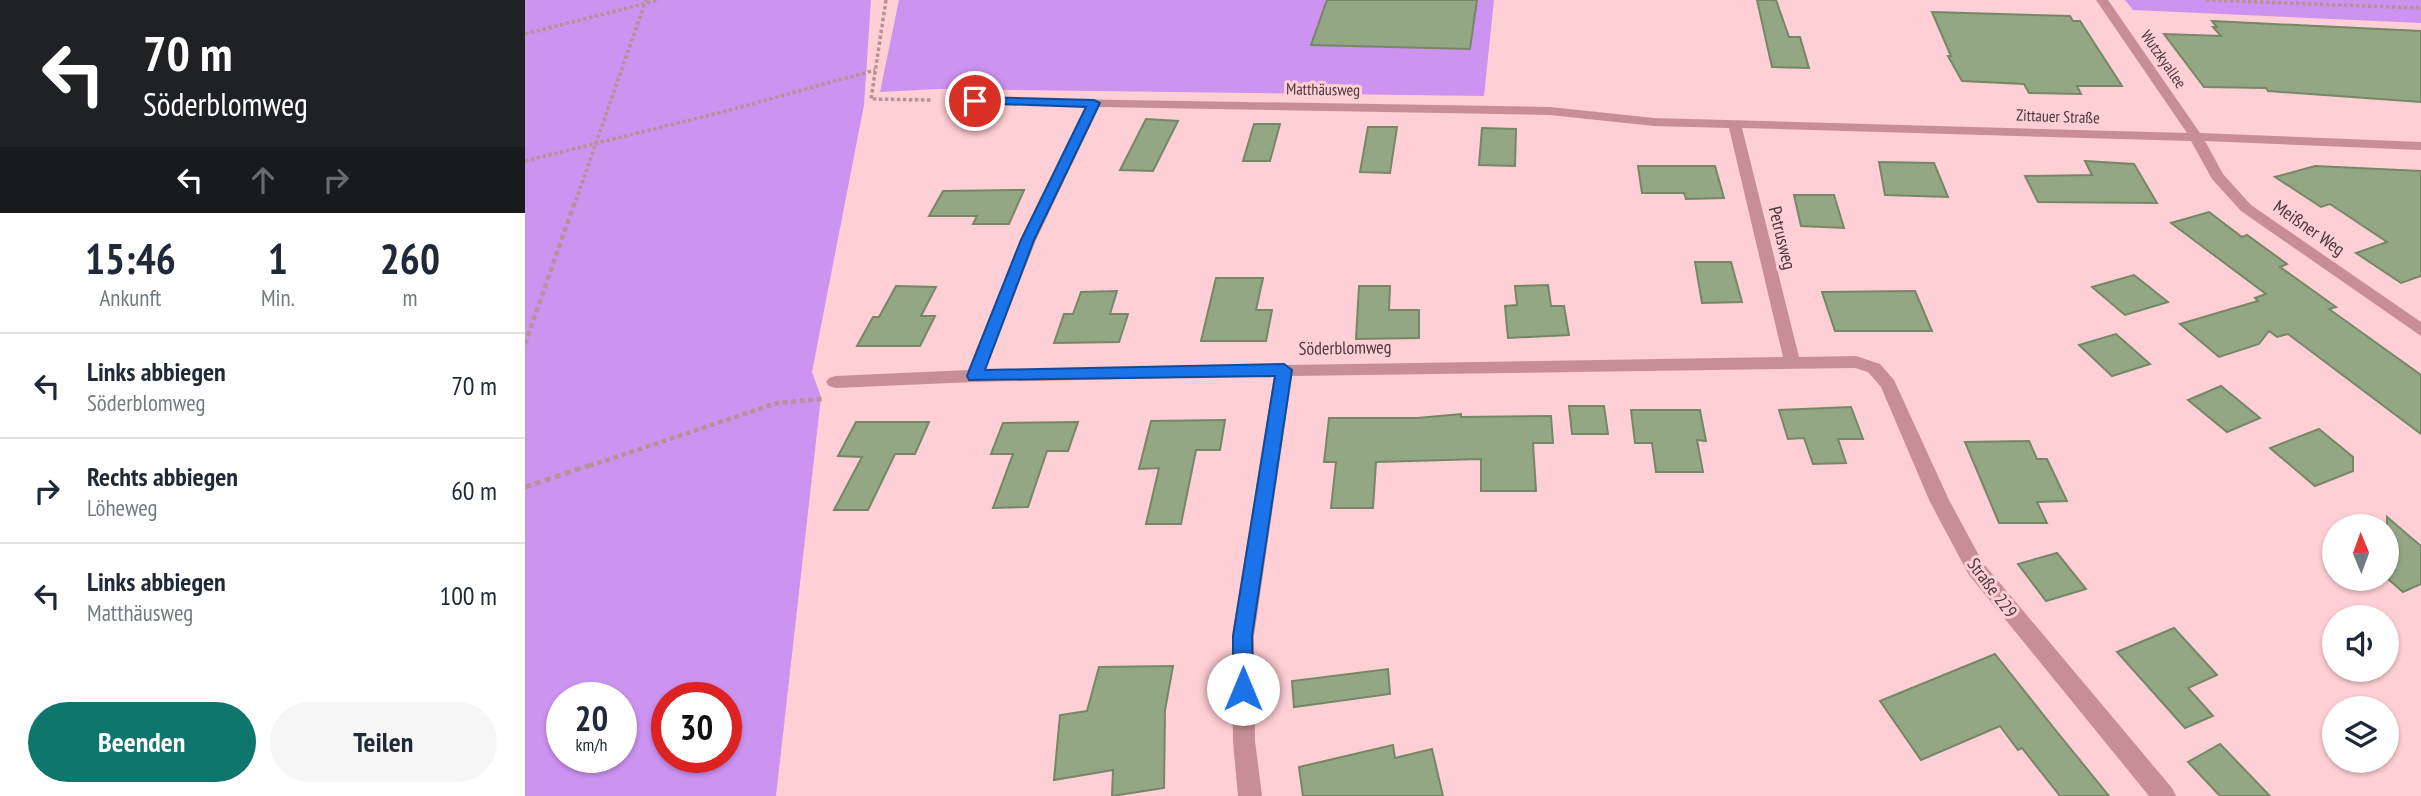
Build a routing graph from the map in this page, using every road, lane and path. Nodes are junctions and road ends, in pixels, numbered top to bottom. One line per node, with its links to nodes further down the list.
1 (659, 0): 5 (path)
2 (886, 0): 8 (path)
3 (2102, 0): 13 (street, Wutzkyallee)
4 (2206, 0): 6 (path)
5 (645, 2): 7 (path); 14 (path)
6 (2421, 8)
7 (525, 36)
8 (875, 70): 9 (path); 14 (path)
9 (951, 100): 10 (street, Matthäusweg)
10 (1094, 103): 11 (street, Matthäusweg); 22 (street)
11 (1694, 122): 12 (street, Zittauer Straße)
12 (1734, 123): 13 (street, Zittauer Straße); 19 (street, Petrusweg)
13 (2197, 138): 15 (street, Zittauer Straße); 17 (street, Meißner Weg)
14 (597, 141): 16 (path); 18 (path)
15 (2421, 146)
16 (525, 161)
17 (2421, 330)
18 (525, 344)
19 (1792, 361): 20 (street, Söderblomweg); 21 (street, Söderblomweg)
20 (1856, 362): 26 (street, Straße 229)
21 (1284, 370): 22 (street, Söderblomweg); 25 (street)
22 (975, 376): 23 (street, Söderblomweg)
23 (835, 390): 24 (path)
24 (525, 486)
25 (1250, 796)
26 (2164, 796)

